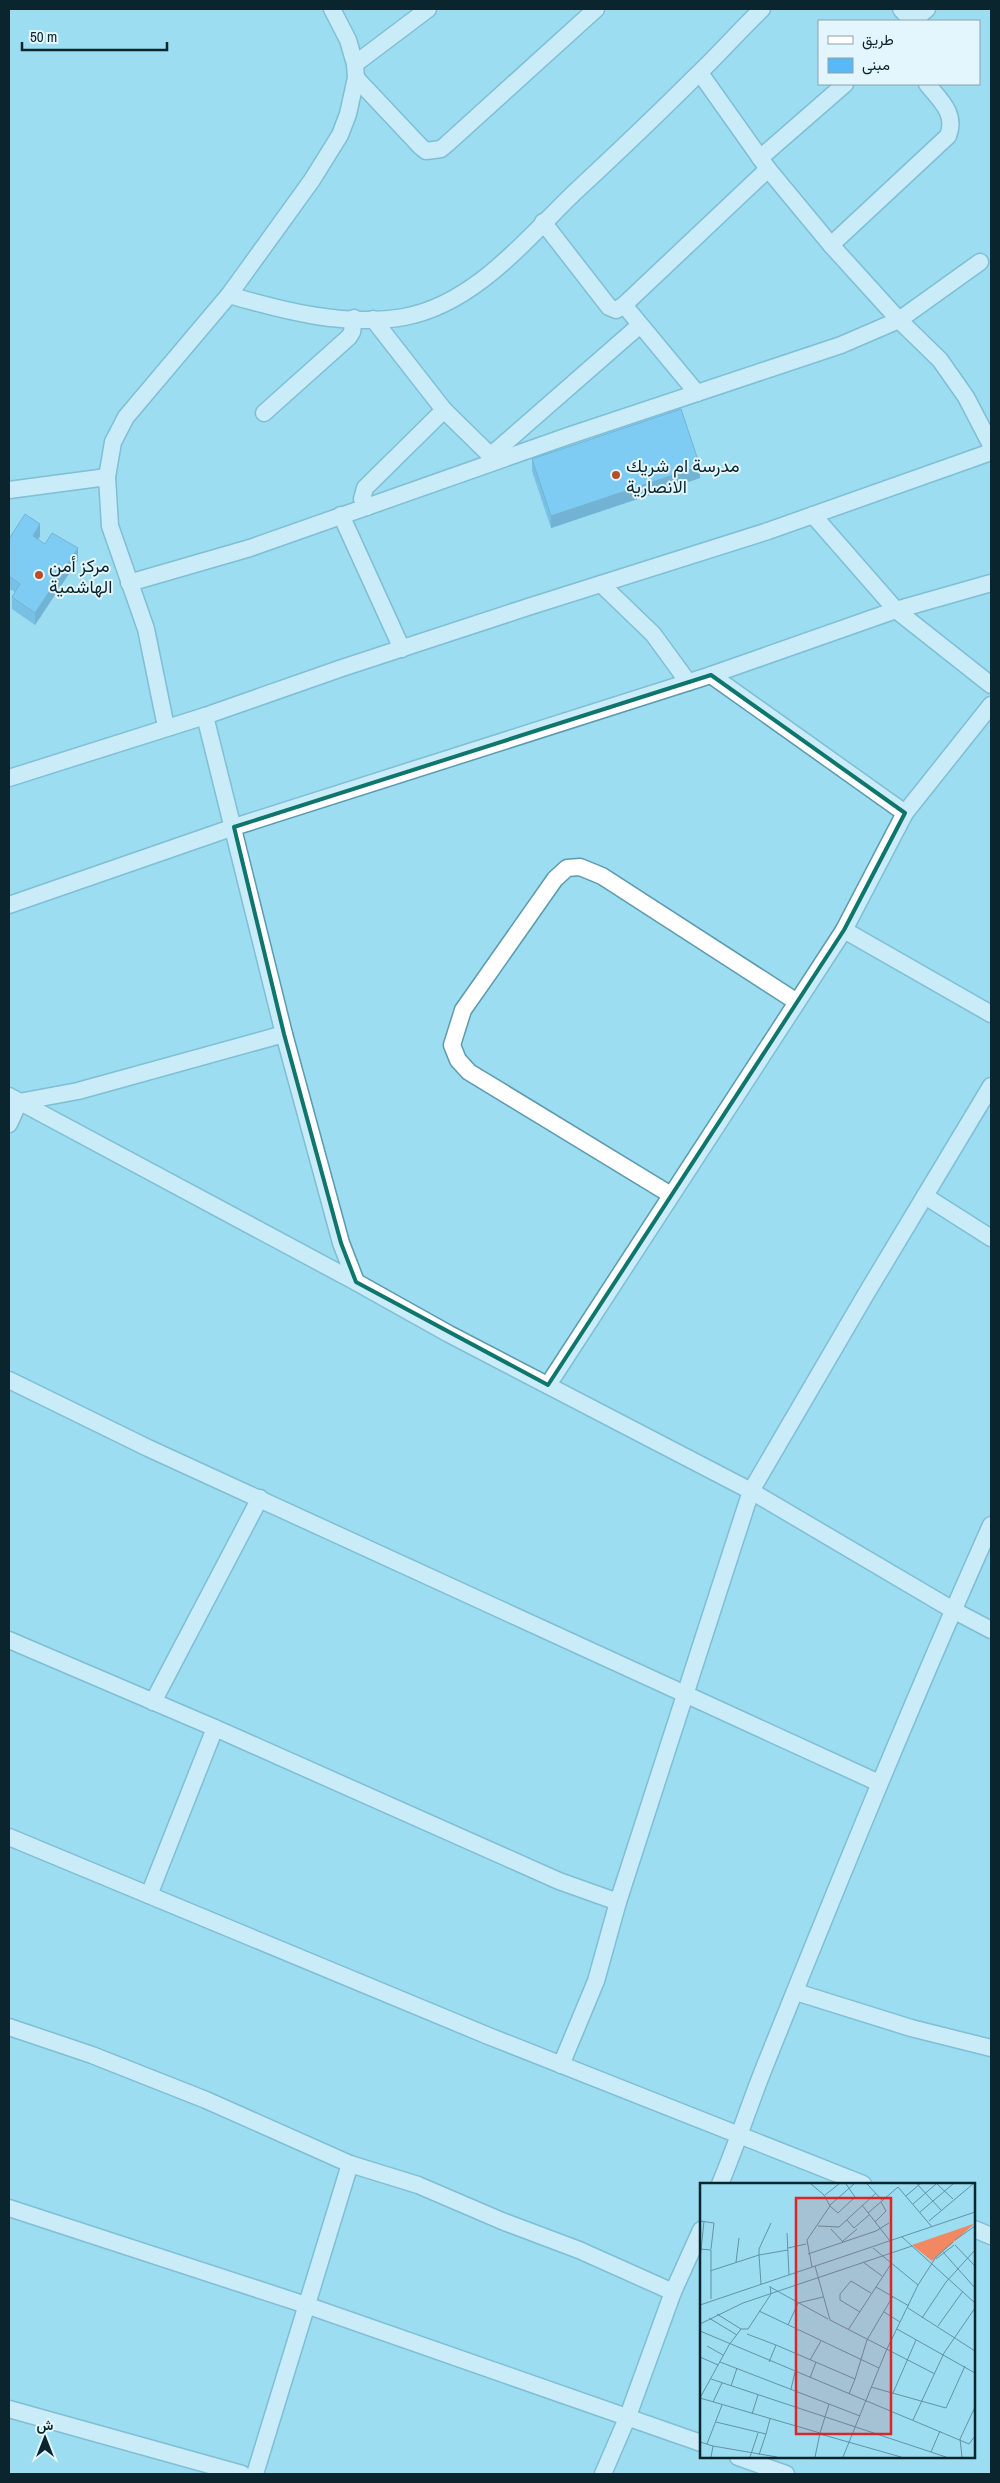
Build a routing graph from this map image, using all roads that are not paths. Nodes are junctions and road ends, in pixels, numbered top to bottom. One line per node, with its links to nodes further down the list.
1 (332, 9): 9 (street)
2 (428, 9): 9 (street)
3 (596, 9): 9 (street)
4 (762, 9): 10 (street)
5 (901, 9): 7 (street)
6 (927, 9): 8 (street)
7 (912, 20)
8 (914, 20)
9 (356, 71): 17 (street)
10 (700, 73): 13 (street); 14 (street)
11 (845, 85): 13 (street)
12 (928, 85): 15 (street)
13 (764, 163): 15 (street); 18 (street)
14 (543, 222): 18 (street); 20 (street)
15 (831, 245): 21 (street)
16 (980, 262): 21 (street)
17 (229, 295): 19 (street); 29 (street)
18 (624, 306): 22 (street)
19 (354, 318): 20 (street); 25 (street)
20 (373, 319): 24 (street)
21 (899, 320): 23 (street); 26 (street)
22 (640, 325): 23 (street); 28 (street)
23 (697, 393): 28 (street)
24 (444, 410): 28 (street); 31 (street)
25 (264, 413)
26 (991, 445)
27 (991, 452): 33 (street)
28 (493, 459): 31 (street)
29 (107, 477): 30 (street); 34 (street)
30 (9, 490)
31 (367, 507): 32 (street)
32 (341, 515): 34 (street); 38 (street)
33 (813, 515): 35 (street); 37 (street)
34 (129, 583): 44 (street)
35 (601, 584): 38 (street); 40 (street)
36 (991, 584): 37 (street)
37 (896, 610): 39 (street); 41 (street)
38 (402, 649): 43 (street)
39 (712, 675): 40 (street); 46 (street)
40 (688, 682): 47 (street)
41 (991, 686)
42 (991, 705): 46 (street)
43 (205, 716): 44 (street); 47 (street)
44 (166, 727): 45 (street)
45 (9, 778)
46 (905, 813): 49 (street)
47 (234, 827): 48 (street); 52 (street)
48 (9, 905)
49 (844, 930): 50 (street); 51 (street)
50 (797, 1002): 56 (street); 56 (street)
51 (991, 1014)
52 (284, 1034): 54 (street); 59 (street)
53 (991, 1086): 57 (street)
54 (14, 1099): 55 (street); 59 (street)
55 (9, 1124)
56 (671, 1196): 61 (street)
57 (924, 1196): 58 (street); 62 (street)
58 (991, 1238)
59 (356, 1282): 61 (street)
60 (9, 1380): 63 (street)
61 (548, 1386): 62 (street)
62 (751, 1491): 65 (street); 68 (street)
63 (260, 1498): 68 (street); 69 (street)
64 (991, 1525): 65 (street)
65 (953, 1610): 66 (street); 71 (street)
66 (991, 1630)
67 (9, 1640): 69 (street)
68 (686, 1695): 71 (street); 74 (street)
69 (153, 1702): 70 (street)
70 (215, 1728): 73 (street); 74 (street)
71 (879, 1783): 75 (street)
72 (9, 1837): 73 (street)
73 (149, 1895): 78 (street)
74 (618, 1902): 78 (street)
75 (796, 1992): 77 (street); 79 (street)
76 (9, 2027): 80 (street)
77 (991, 2048)
78 (561, 2065): 79 (street)
79 (740, 2134): 81 (street); 82 (street)
80 (350, 2164): 87 (street); 88 (street)
81 (720, 2183)
82 (861, 2183)
83 (9, 2208): 88 (street)
84 (975, 2229): 86 (street)
85 (700, 2232): 87 (street)
86 (991, 2236)
87 (673, 2292): 90 (street)
88 (306, 2305): 90 (street); 94 (street)
89 (9, 2409): 93 (street)
90 (628, 2416): 91 (street); 95 (street)
91 (700, 2443)
92 (741, 2458): 96 (street)
93 (242, 2474)
94 (255, 2474)
95 (604, 2474)
96 (786, 2474)

